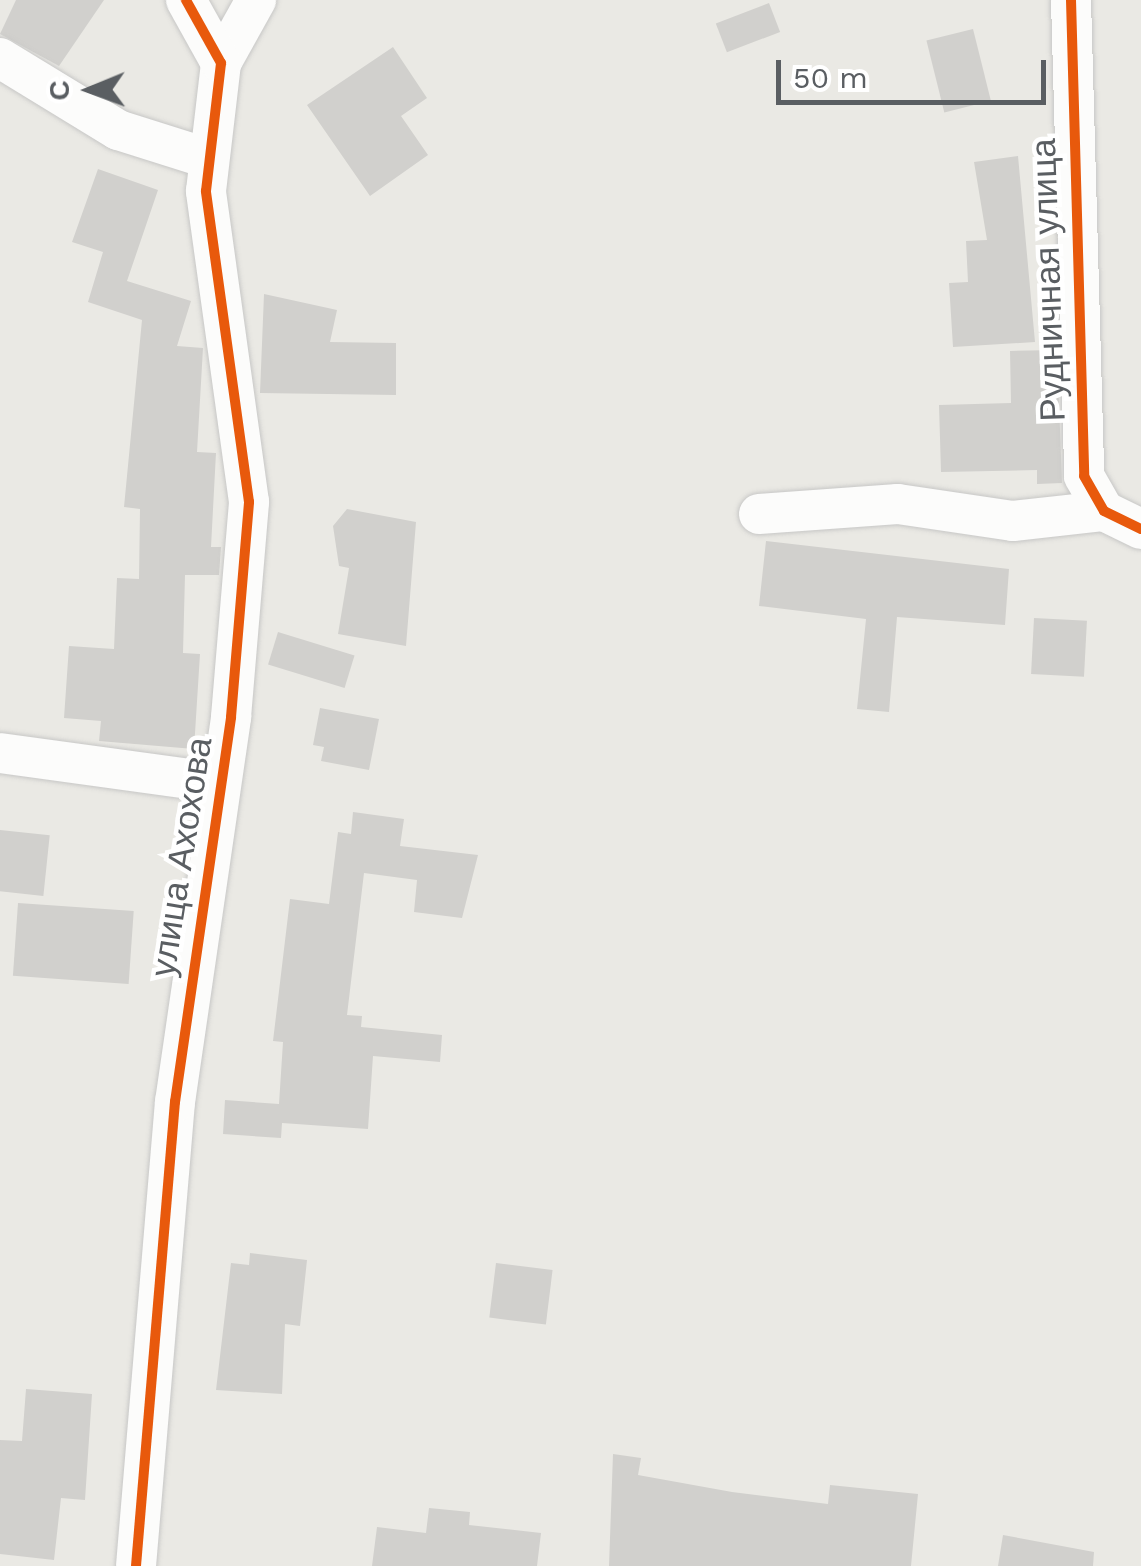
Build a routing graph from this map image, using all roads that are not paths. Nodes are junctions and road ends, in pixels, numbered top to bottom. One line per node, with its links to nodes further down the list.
1 (186, 0): 5 (street)
2 (256, 0): 5 (street)
3 (1071, 0): 7 (street, Рудничная улица)
4 (0, 58): 6 (street)
5 (221, 63): 6 (street, улица Ахохова)
6 (207, 158): 11 (street, улица Ахохова)
7 (1104, 511): 8 (street); 9 (street)
8 (760, 514)
9 (1141, 528)
10 (0, 753): 11 (street)
11 (220, 783): 12 (street, улица Ахохова)
12 (136, 1566)

